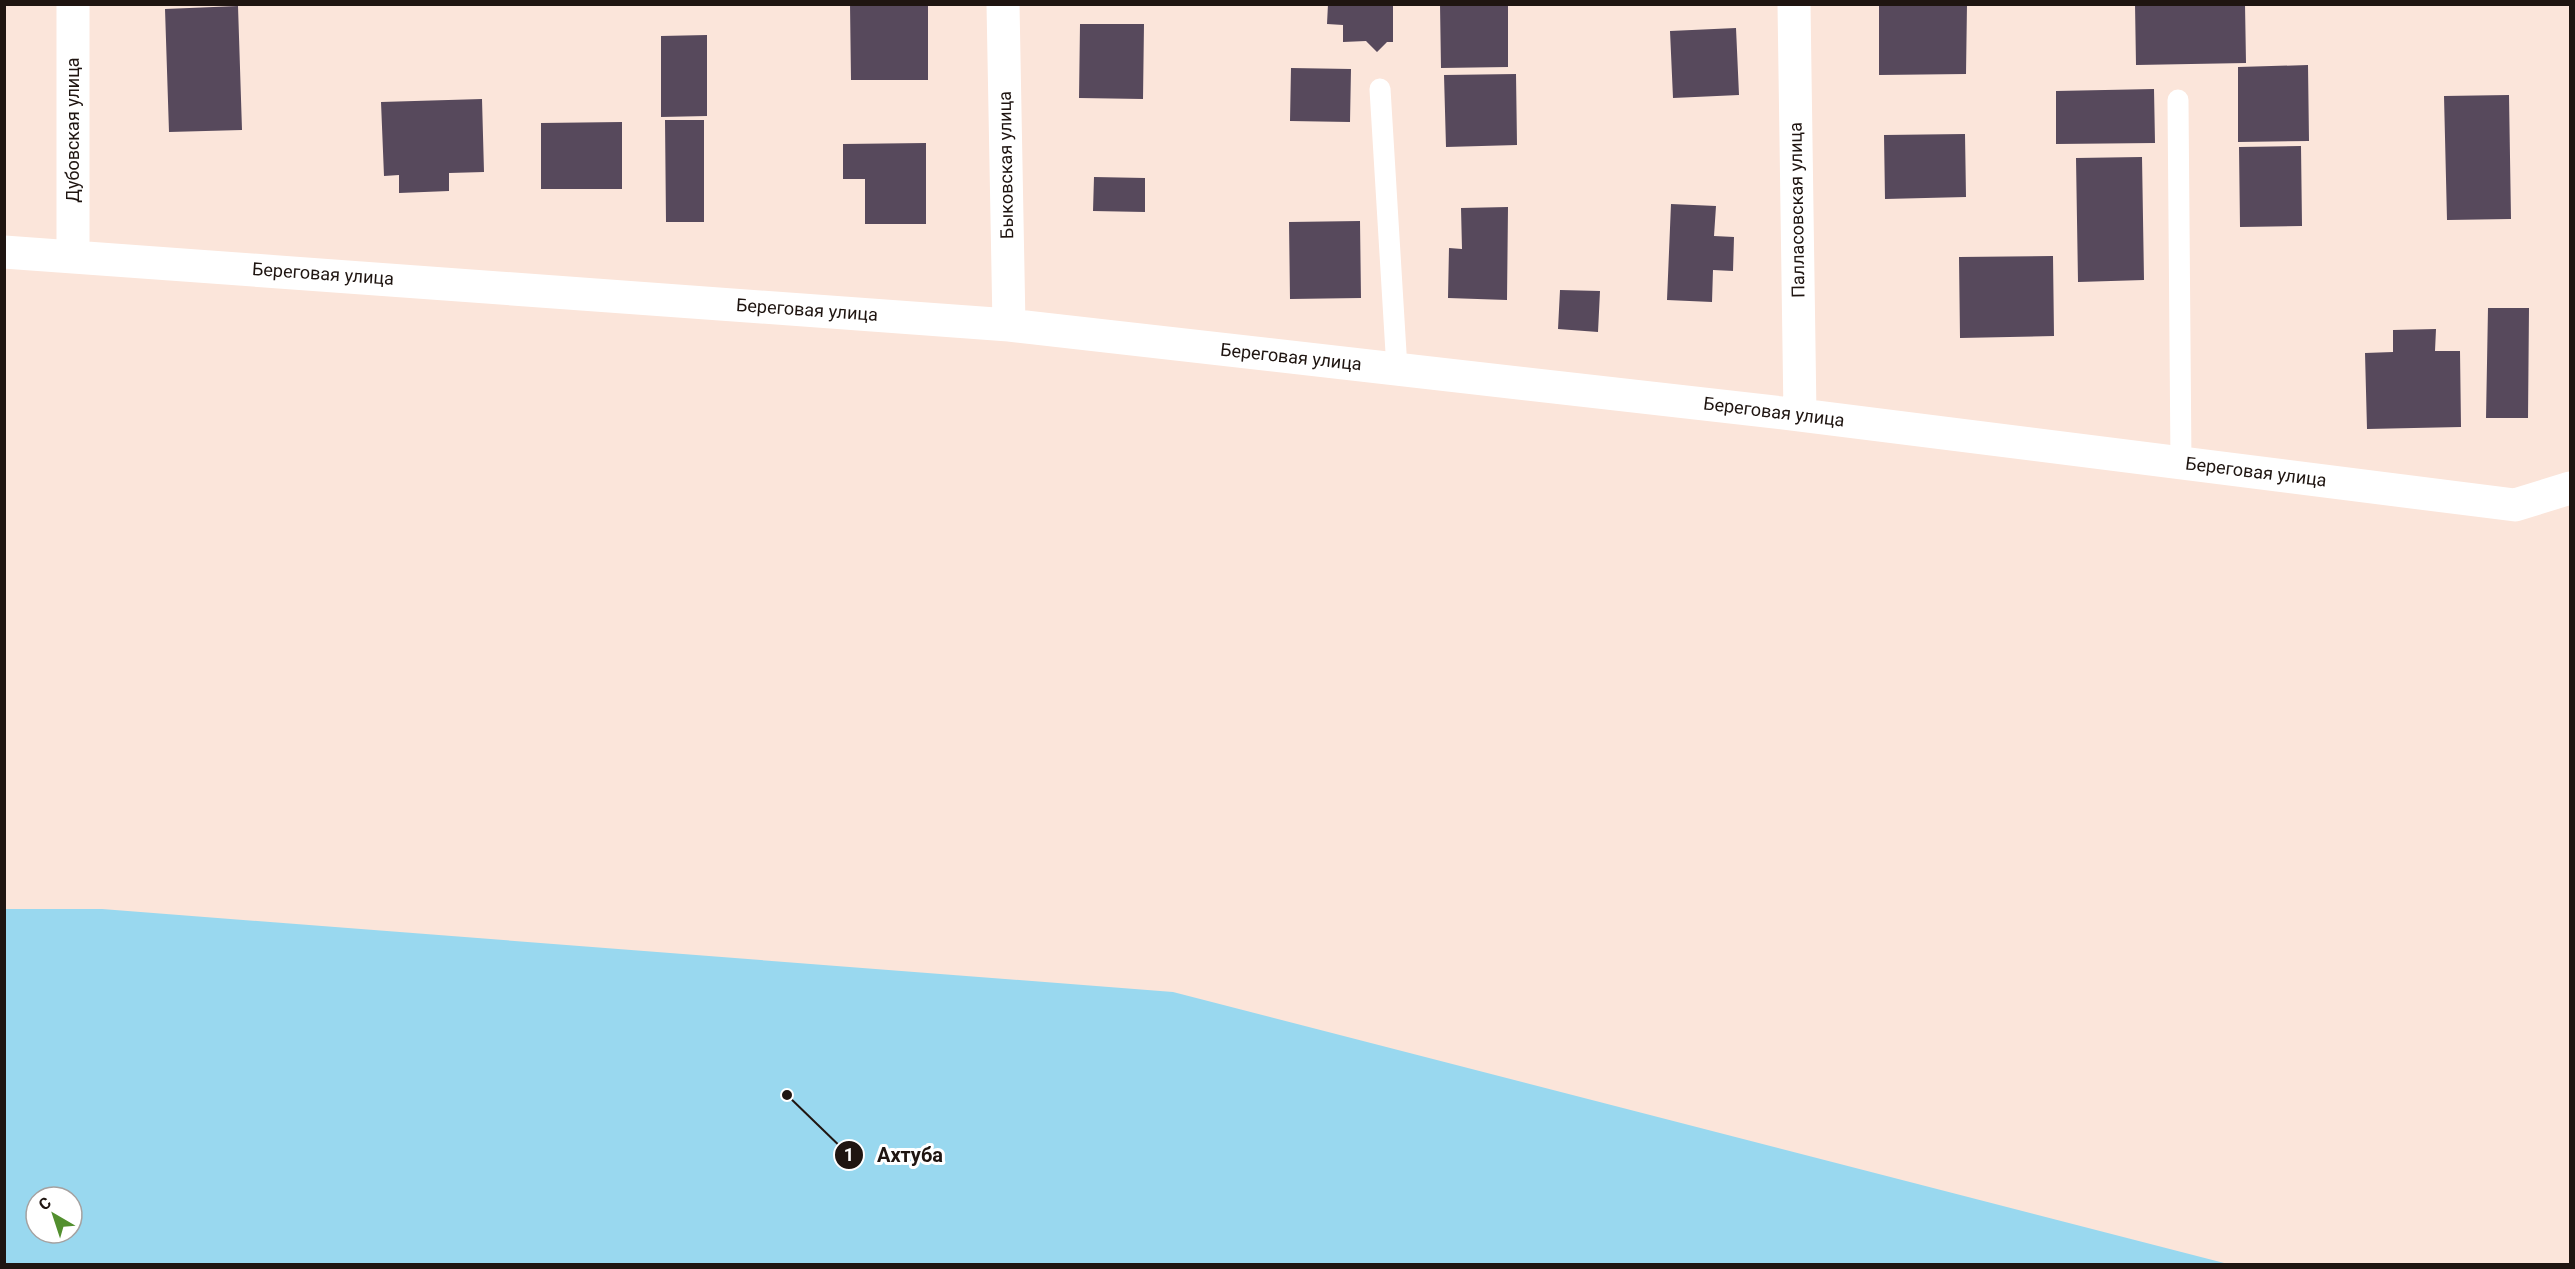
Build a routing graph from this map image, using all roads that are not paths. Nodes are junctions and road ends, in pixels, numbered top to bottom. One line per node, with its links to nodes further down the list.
1 (73, 4): 7 (street, Дубовская улица)
2 (1003, 4): 8 (street, Быковская улица)
3 (1794, 4): 10 (street, Палласовская улица)
4 (1380, 89): 9 (lane)
5 (2178, 100): 11 (lane)
6 (4, 252): 7 (street, Береговая улица)
7 (73, 256): 8 (street, Береговая улица)
8 (1009, 325): 9 (street, Береговая улица)
9 (1397, 369): 10 (street, Береговая улица)
10 (1800, 415): 11 (street, Береговая улица)
11 (2181, 463): 12 (street, Береговая улица)
12 (2571, 488)

